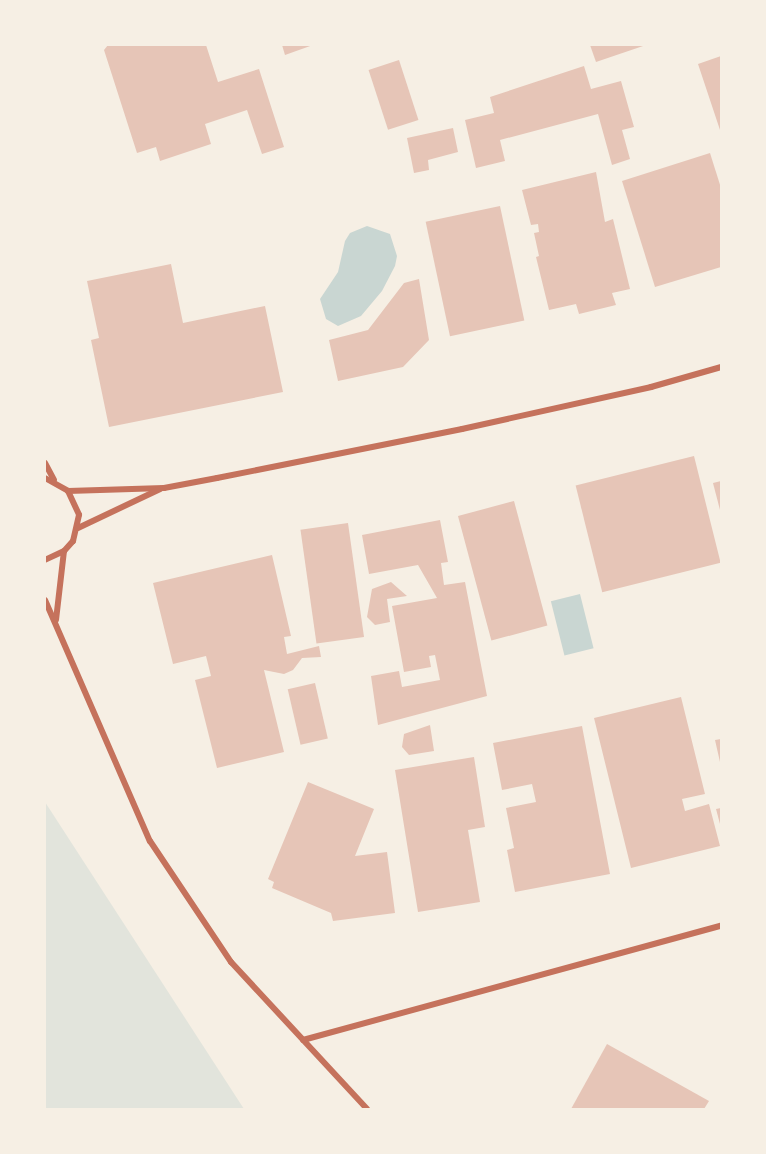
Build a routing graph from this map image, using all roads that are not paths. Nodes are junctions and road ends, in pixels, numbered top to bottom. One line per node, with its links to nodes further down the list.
1 (721, 367): 5 (street)
2 (45, 463): 4 (street)
3 (45, 478): 4 (street)
4 (54, 480): 6 (street)
5 (164, 488): 6 (street); 7 (street)
6 (68, 491): 7 (street)
7 (78, 528): 8 (street)
8 (64, 551): 9 (street); 11 (street)
9 (45, 560)
10 (45, 600): 11 (street)
11 (56, 620): 13 (street)
12 (721, 926): 13 (street)
13 (303, 1040): 14 (street)
14 (368, 1109)

